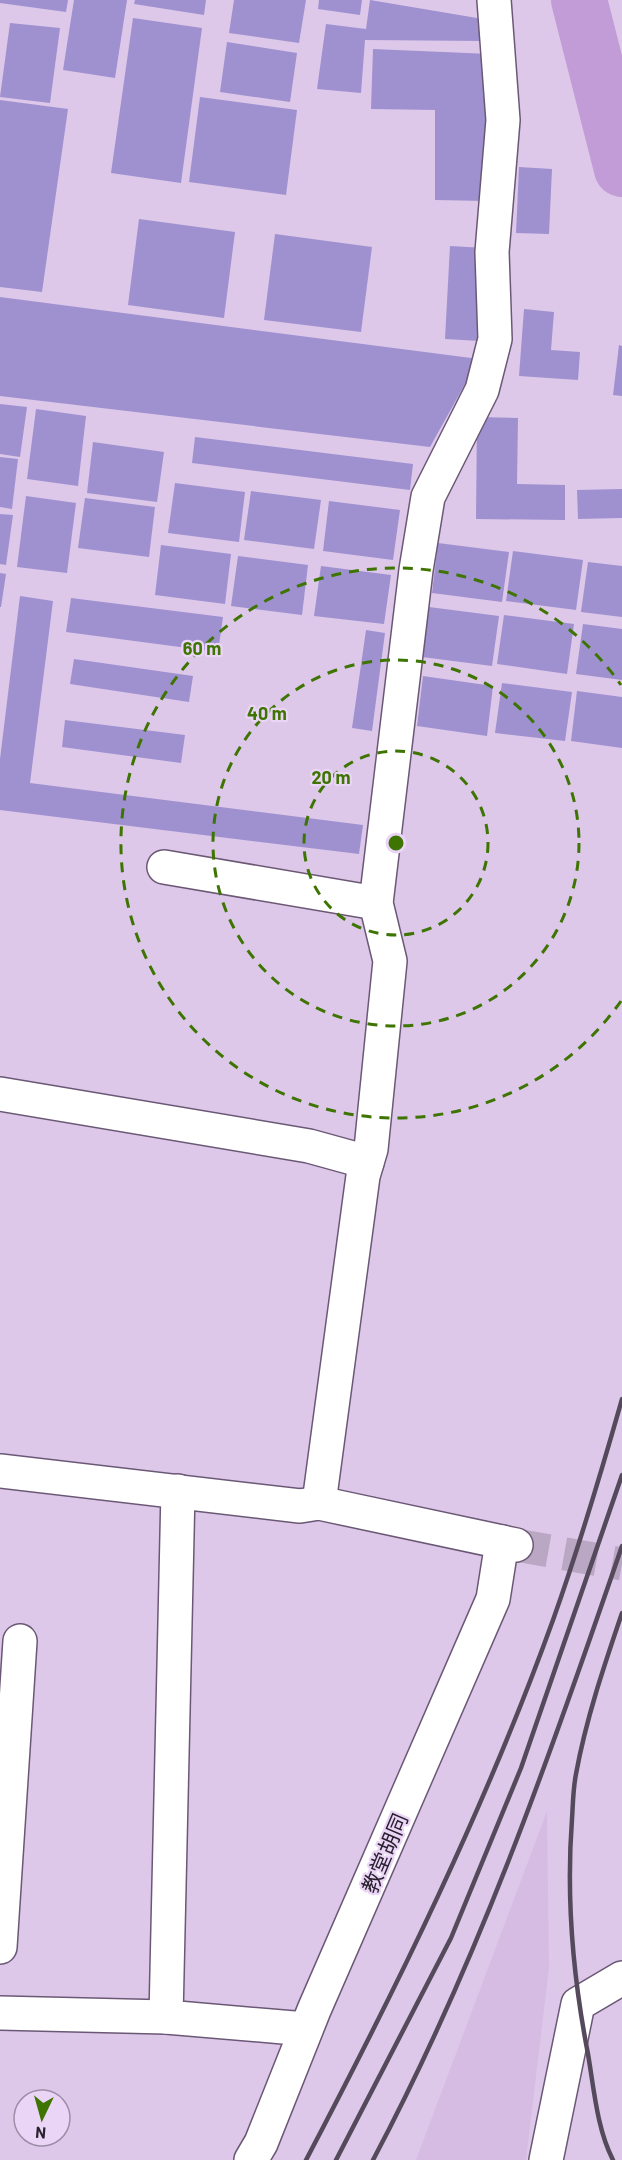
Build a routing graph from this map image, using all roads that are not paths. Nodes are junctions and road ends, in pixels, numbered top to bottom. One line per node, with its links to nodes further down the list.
1 (494, 0): 3 (street)
2 (165, 867): 3 (street)
3 (376, 903): 5 (street)
4 (0, 1094): 5 (street)
5 (367, 1162): 8 (street)
6 (0, 1471): 7 (street)
7 (178, 1491): 8 (street); 13 (street)
8 (319, 1503): 14 (street, 教堂胡同)
9 (20, 1641): 10 (street)
10 (0, 1947)
11 (622, 1978): 16 (street)
12 (0, 2013): 13 (street)
13 (166, 2018): 14 (street)
14 (306, 2029): 15 (street, 教堂胡同)
15 (251, 2160)
16 (546, 2160)

